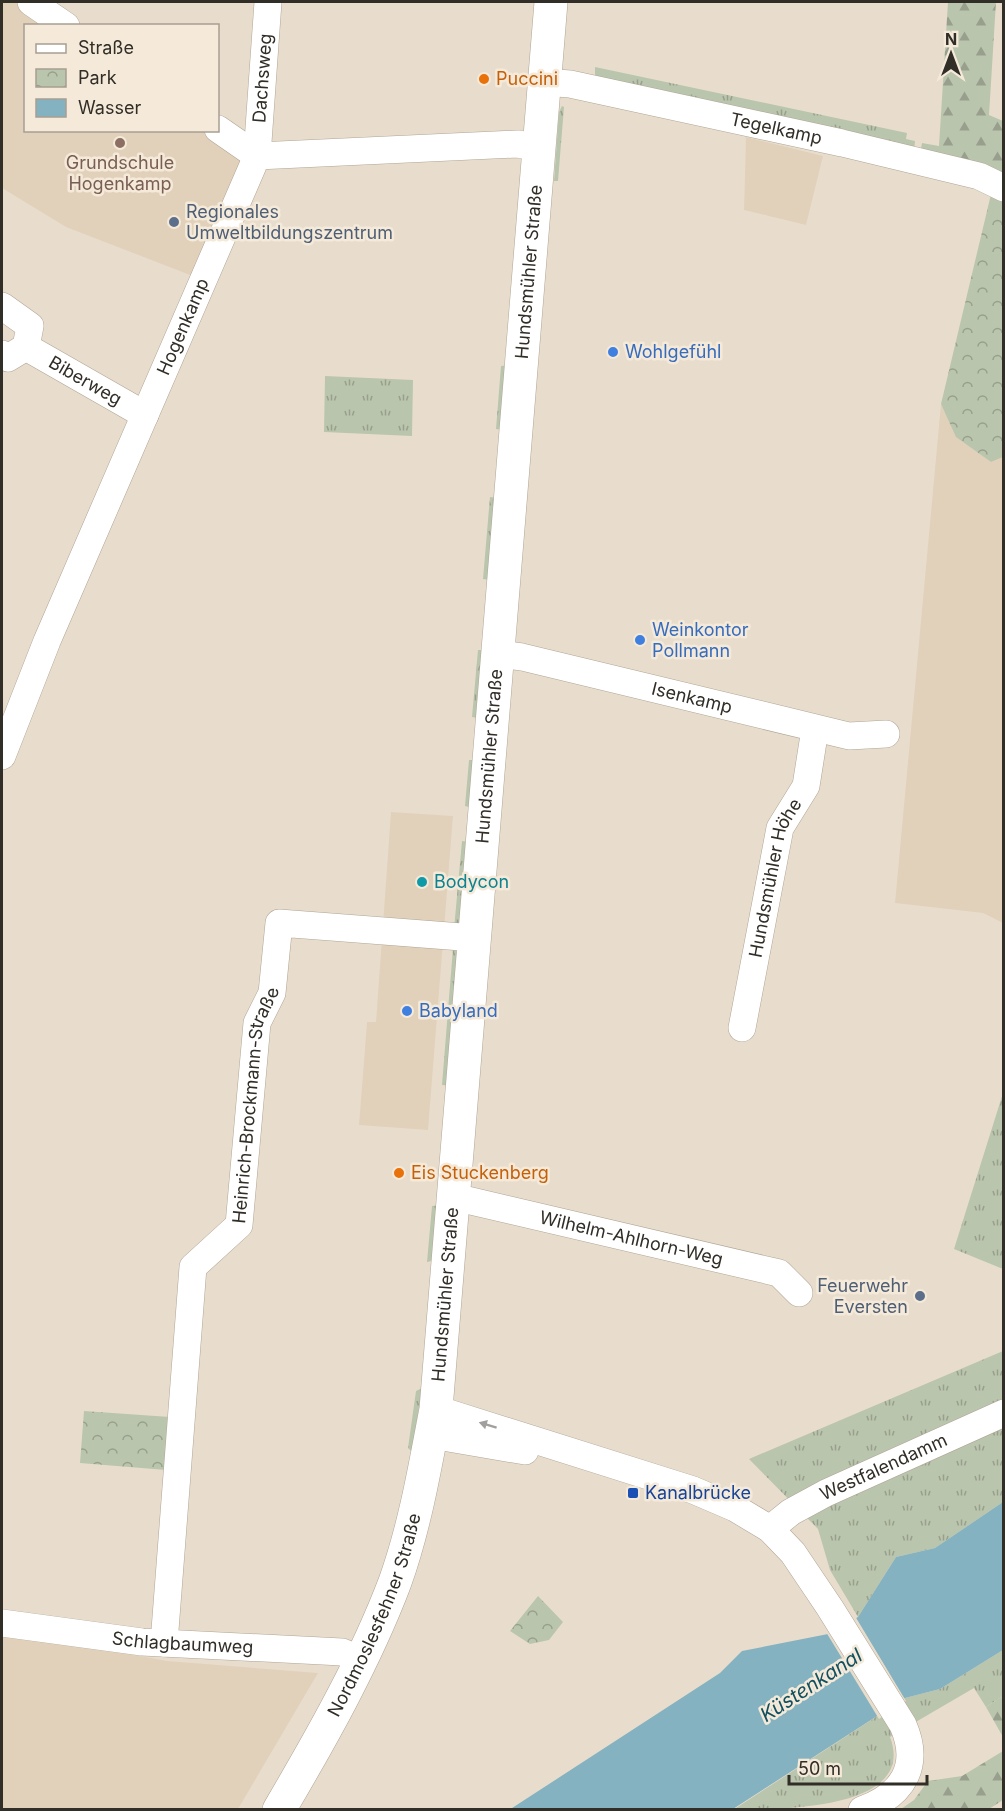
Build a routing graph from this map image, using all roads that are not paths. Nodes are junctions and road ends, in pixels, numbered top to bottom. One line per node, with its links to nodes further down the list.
1 (31, 2): 4 (street)
2 (268, 2): 8 (street, Dachsweg)
3 (551, 2): 5 (main road, Hundsmühler Straße)
4 (63, 24)
5 (544, 82): 7 (main road, Hundsmühler Straße); 9 (street, Tegelkamp)
6 (219, 130): 8 (street)
7 (539, 147): 8 (street); 13 (main road, Hundsmühler Straße)
8 (257, 156): 12 (street, Hogenkamp)
9 (1004, 188)
10 (2, 306): 11 (street, Biberweg)
11 (14, 350): 12 (street, Biberweg)
12 (145, 415): 16 (street, Hogenkamp)
13 (499, 654): 14 (street, Isenkamp); 17 (main road, Hundsmühler Straße)
14 (815, 729): 15 (street, Isenkamp); 18 (street, Hundsmühler Höhe)
15 (886, 734)
16 (2, 756)
17 (475, 938): 19 (main road, Hundsmühler Straße); 25 (street, Heinrich-Brockmann-Straße)
18 (742, 1028)
19 (454, 1197): 20 (street, Wilhelm-Ahlhorn-Weg); 22 (main road, Hundsmühler Straße)
20 (799, 1293)
21 (1004, 1413): 23 (street, Westfalendamm)
22 (434, 1422): 23 (street); 26 (main road, Nordmoslesfehner Straße)
23 (770, 1529): 28 (street)
24 (2, 1623): 25 (street, Schlagbaumweg)
25 (164, 1643): 26 (street, Schlagbaumweg)
26 (361, 1660): 27 (main road, Nordmoslesfehner Straße)
27 (279, 1809)
28 (862, 1809)

